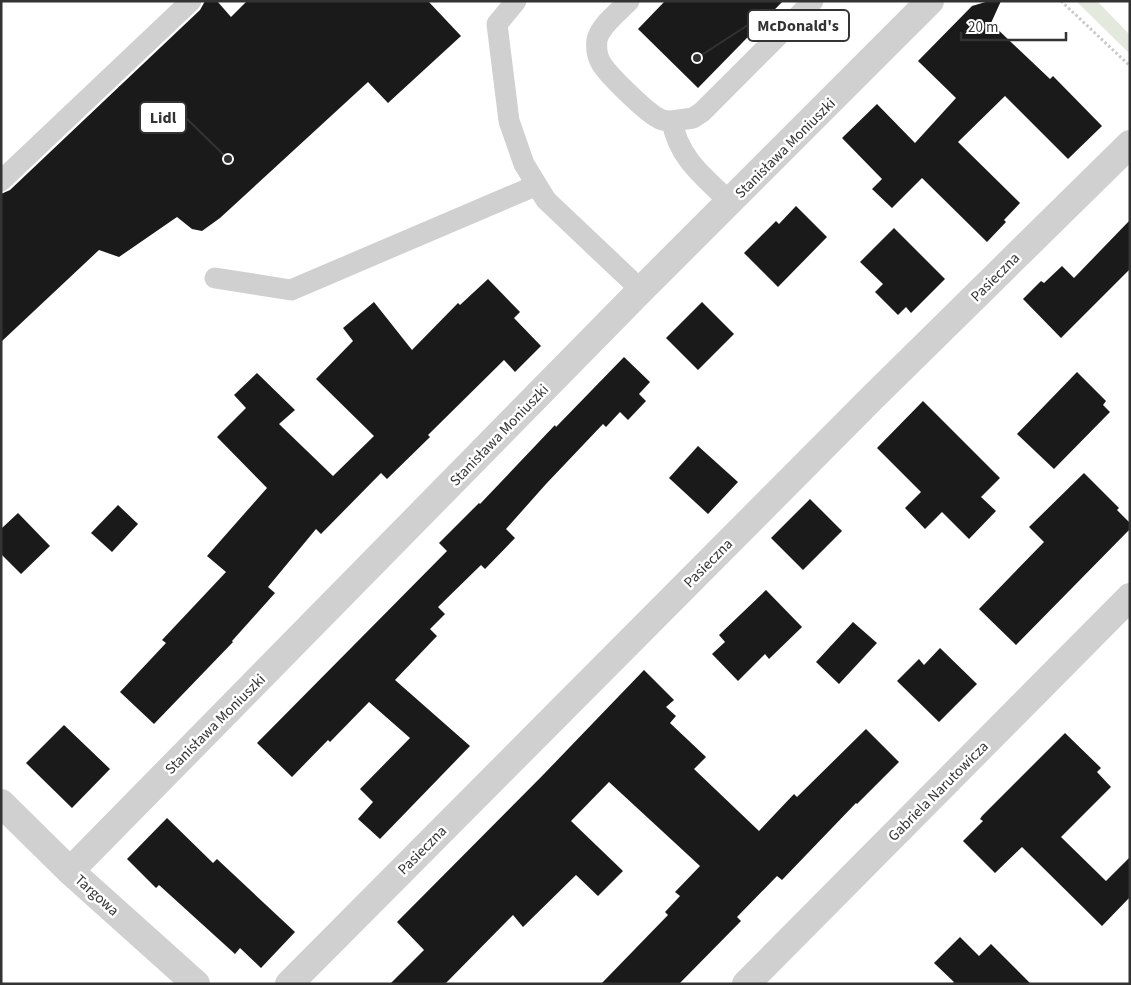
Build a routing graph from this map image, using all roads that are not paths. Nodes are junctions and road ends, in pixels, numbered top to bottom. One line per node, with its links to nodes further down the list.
1 (192, 1): 8 (lane)
2 (516, 1): 9 (lane)
3 (629, 1): 6 (lane)
4 (813, 1): 6 (lane)
5 (930, 1): 10 (street, Stanisława Moniuszki)
6 (672, 122): 10 (lane)
7 (1130, 144): 17 (street, Pasieczna)
8 (1, 181)
9 (537, 185): 11 (lane); 12 (lane)
10 (730, 202): 12 (street, Stanisława Moniuszki)
11 (215, 278)
12 (641, 290): 15 (street, Stanisława Moniuszki)
13 (1130, 597): 18 (street, Gabriela Narutowicza)
14 (1, 803): 15 (street, Targowa)
15 (70, 871): 16 (street, Targowa)
16 (196, 984)
17 (289, 984)
18 (746, 984)

